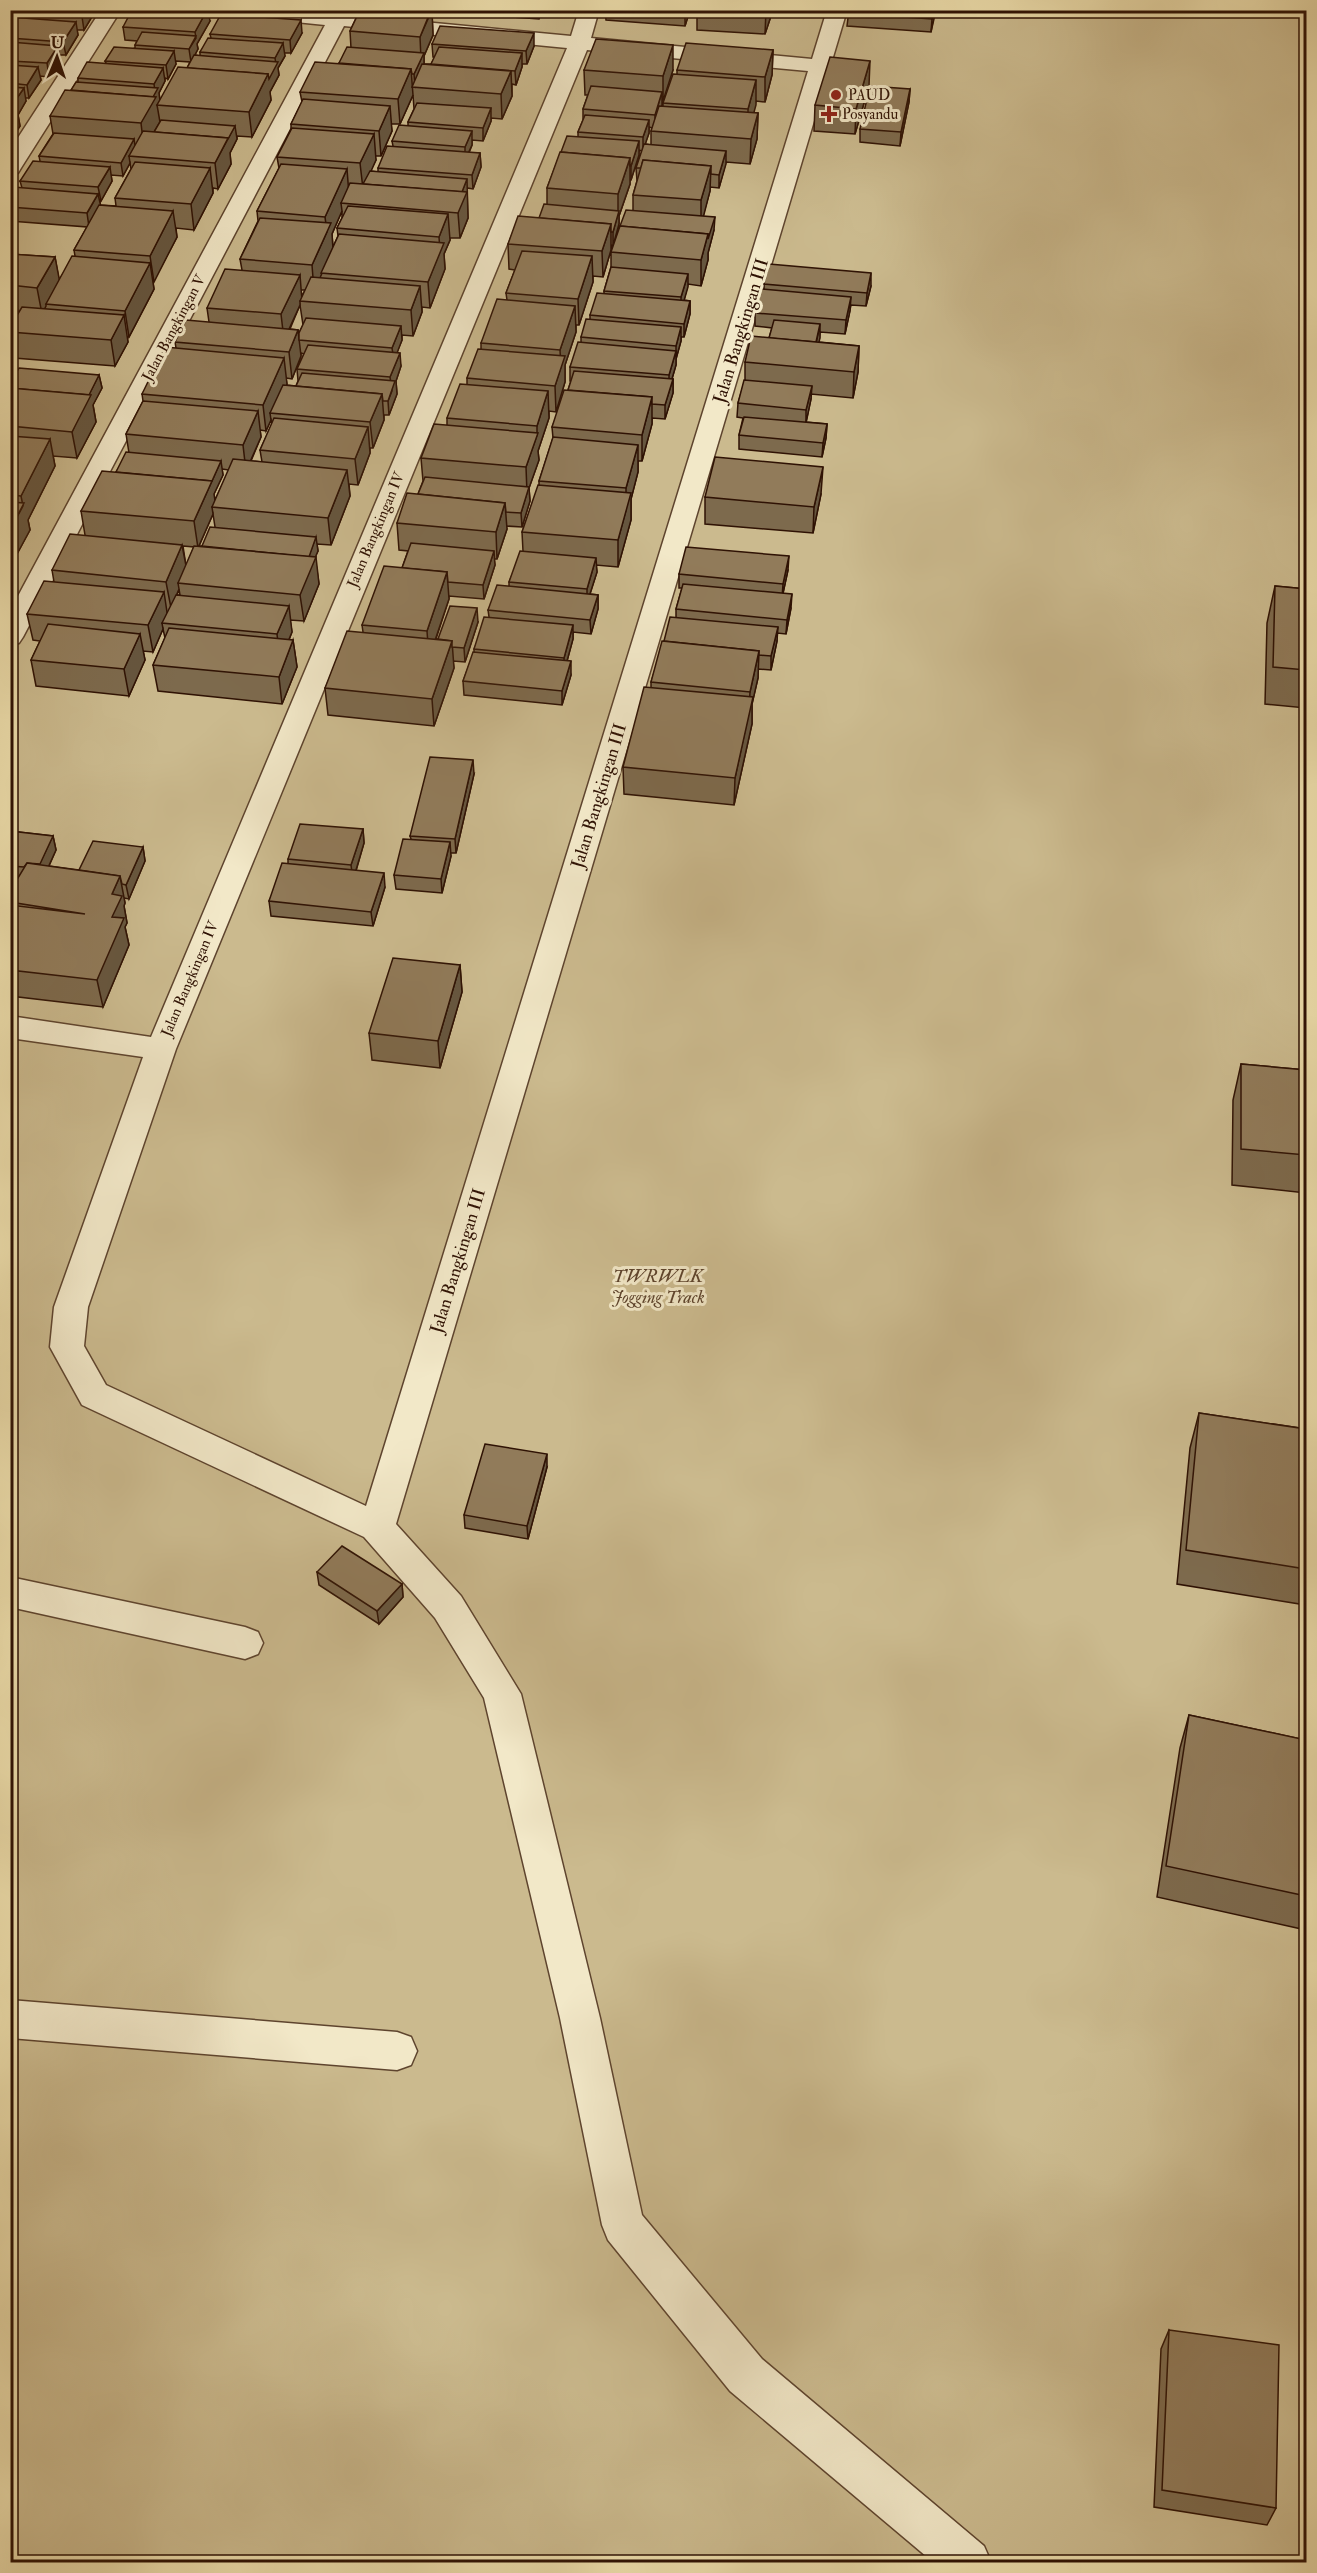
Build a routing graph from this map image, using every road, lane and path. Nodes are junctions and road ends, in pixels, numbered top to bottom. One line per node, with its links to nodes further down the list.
1 (111, 10): 8 (street)
2 (237, 10): 5 (street)
3 (589, 10): 6 (street, Jalan Bangkingan IV)
4 (837, 10): 7 (street, Jalan Bangkingan III)
5 (341, 15): 6 (street); 9 (street, Jalan Bangkingan V)
6 (579, 41): 7 (street); 11 (street, Jalan Bangkingan IV)
7 (821, 66): 12 (street, Jalan Bangkingan III)
8 (10, 168)
9 (10, 637)
10 (10, 1028): 11 (street)
11 (161, 1049): 12 (street, Jalan Bangkingan IV)
12 (377, 1527): 17 (street)
13 (10, 1592): 14 (street)
14 (245, 1643)
15 (10, 2019): 16 (street)
16 (397, 2051)
17 (968, 2562)

